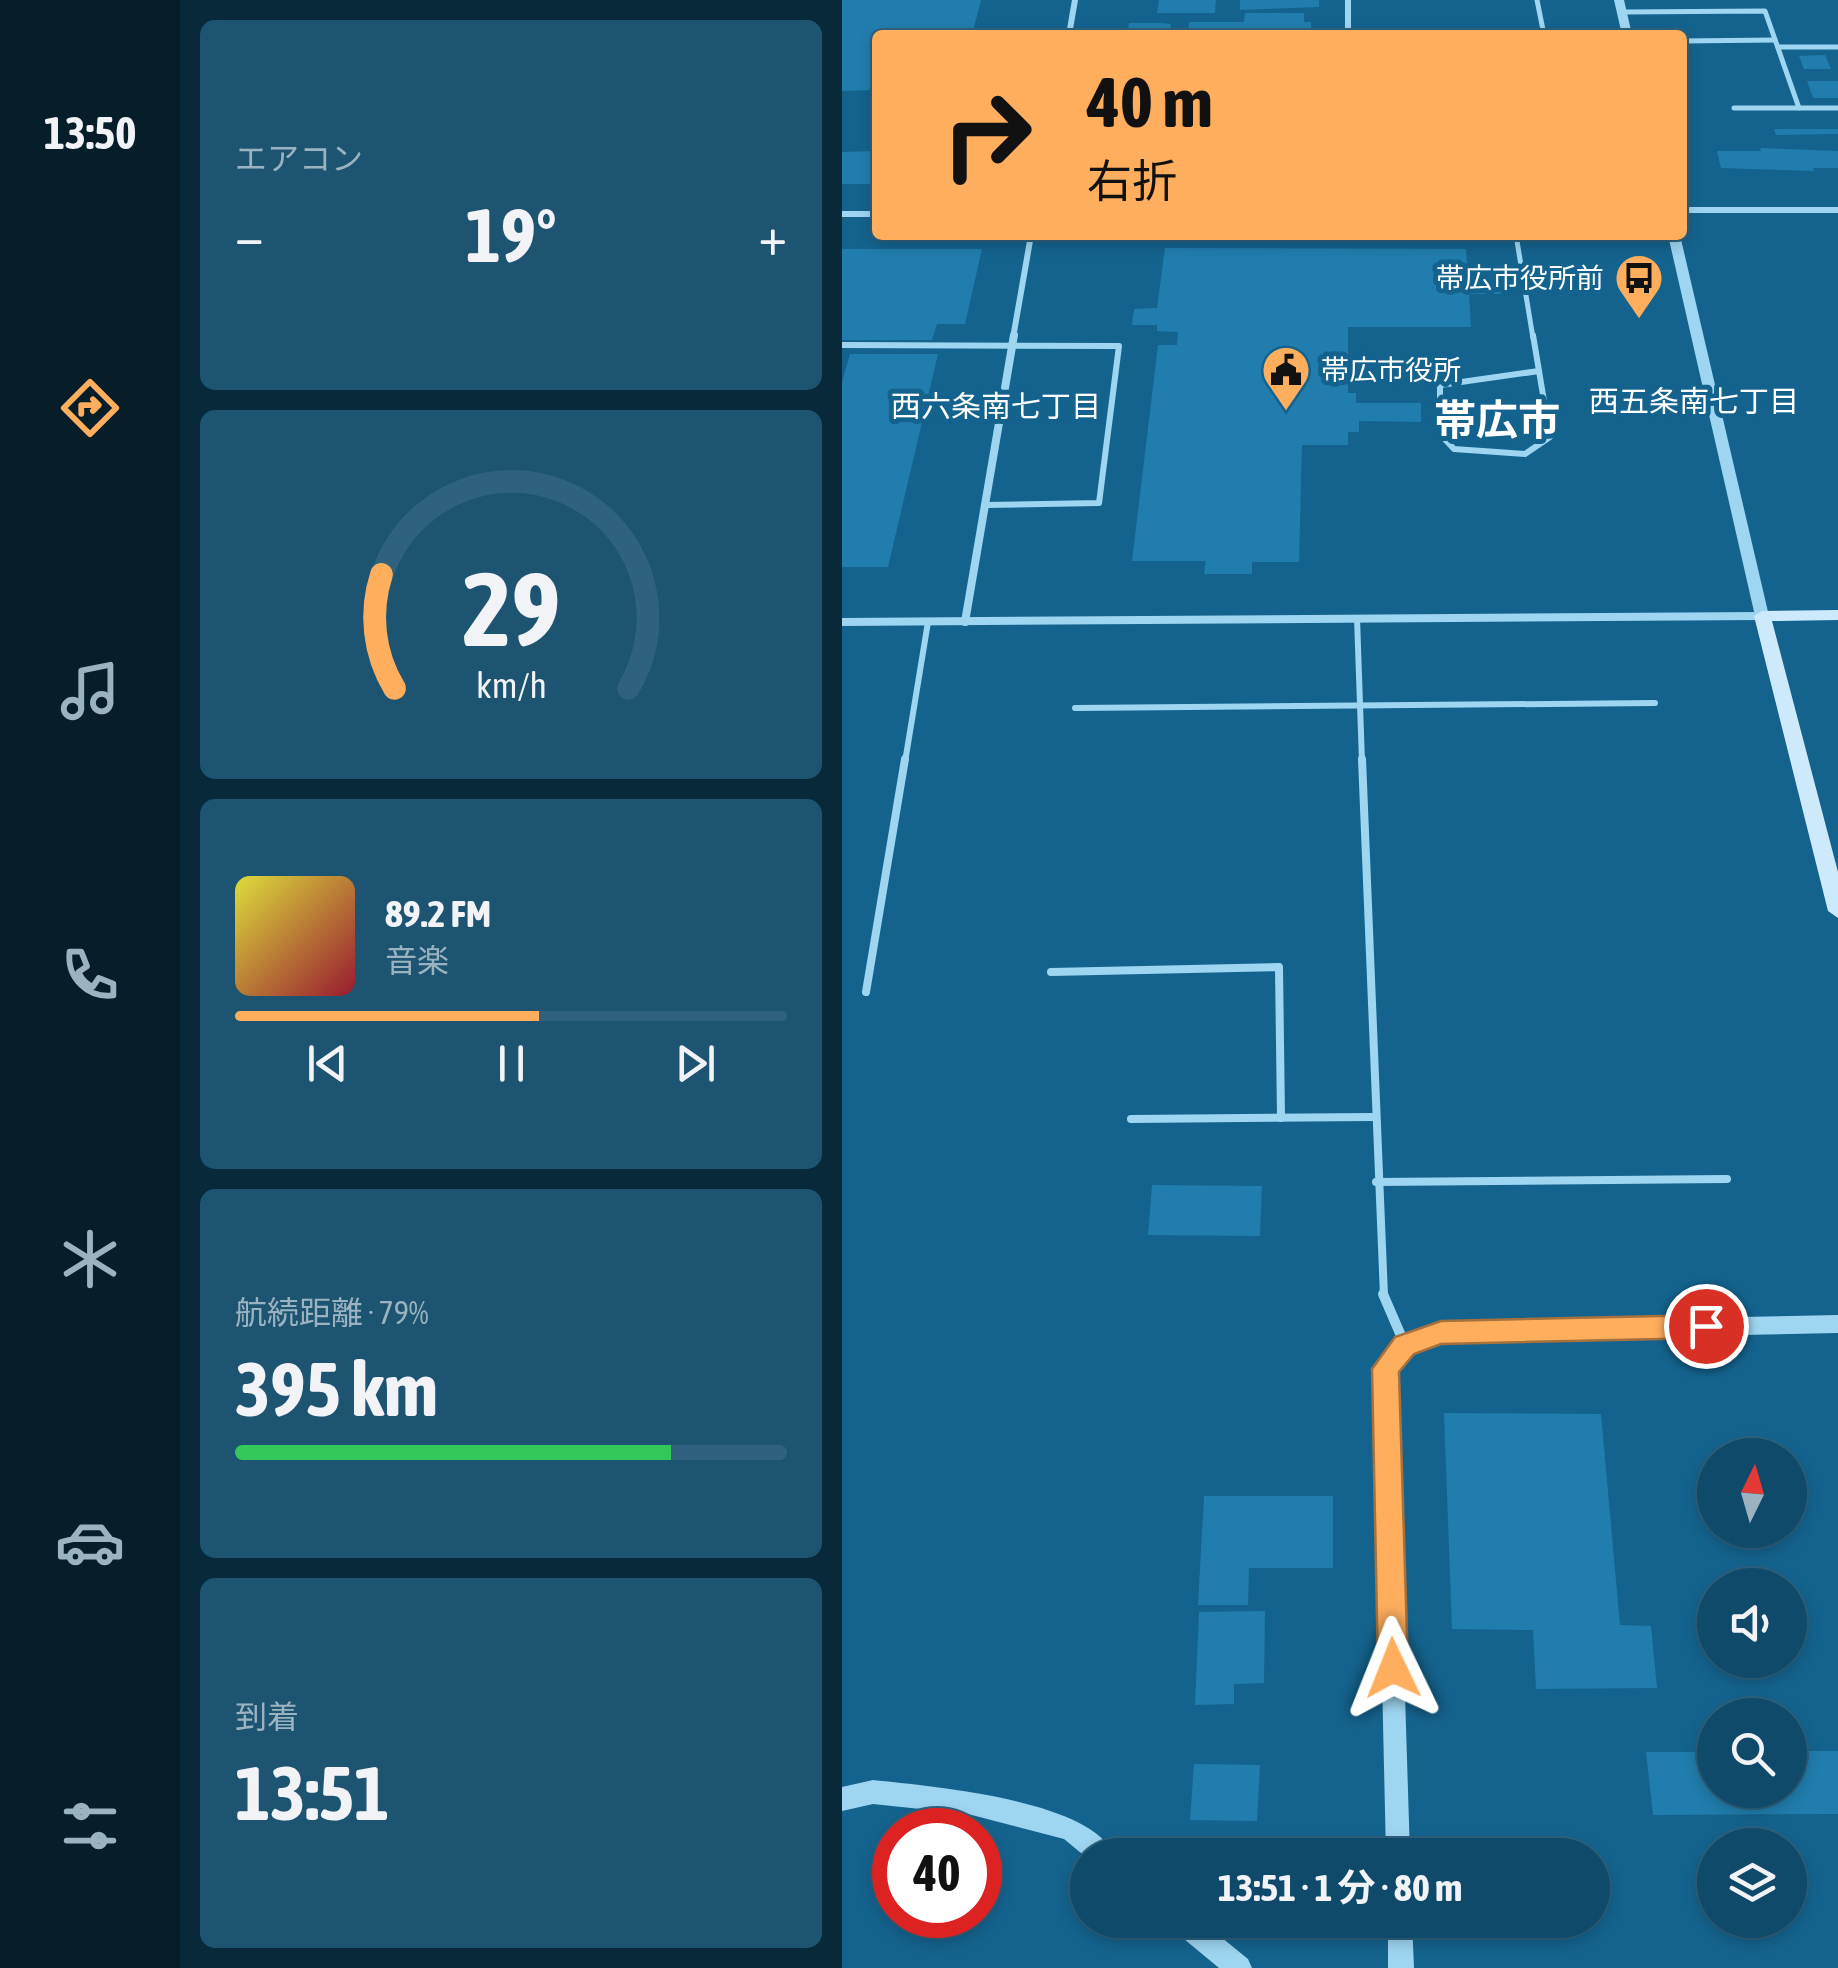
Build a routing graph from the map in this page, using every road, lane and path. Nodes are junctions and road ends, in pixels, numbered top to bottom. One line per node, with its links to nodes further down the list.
1 (1075, 0): 5 (street)
2 (1348, 0): 6 (street)
3 (1538, 0): 7 (lane)
4 (1621, 6): 9 (lane)
5 (1070, 30)
6 (1348, 30)
7 (1543, 30)
8 (1687, 40): 9 (lane)
9 (1775, 40): 11 (lane)
10 (1838, 47): 11 (lane)
11 (1778, 48): 13 (lane)
12 (1734, 108): 13 (lane)
13 (1799, 108): 14 (lane)
14 (1838, 108)
15 (1687, 210): 16 (street)
16 (1838, 210)
17 (842, 214): 18 (street)
18 (872, 214)
19 (1029, 240): 22 (street)
20 (1517, 240): 24 (lane)
21 (1675, 240): 27 (street)
22 (1012, 344): 23 (lane); 25 (street); 25 (lane)
23 (842, 346)
24 (1539, 372): 24 (lane)
25 (984, 505): 31 (street)
26 (1838, 615): 27 (main road)
27 (1762, 616): 28 (street); 35 (main road)
28 (1358, 618): 31 (street); 33 (lane)
29 (842, 622): 30 (street)
30 (928, 622): 31 (street); 37 (lane)
31 (965, 622)
32 (1656, 703): 33 (lane)
33 (1362, 706): 34 (lane); 38 (lane)
34 (1074, 708)
35 (1838, 912)
36 (1051, 972): 39 (lane)
37 (866, 992)
38 (1374, 1117): 39 (lane); 42 (lane)
39 (1281, 1118): 40 (lane)
40 (1131, 1119)
41 (1727, 1178): 42 (lane)
42 (1376, 1182): 44 (lane)
43 (1838, 1324): 44 (street)
44 (1405, 1346): 47 (street)
45 (842, 1799): 46 (street)
46 (1081, 1838)
47 (1398, 1838)
48 (1203, 1938): 50 (street)
49 (1400, 1938): 51 (street)
50 (1239, 1968)
51 (1401, 1968)

